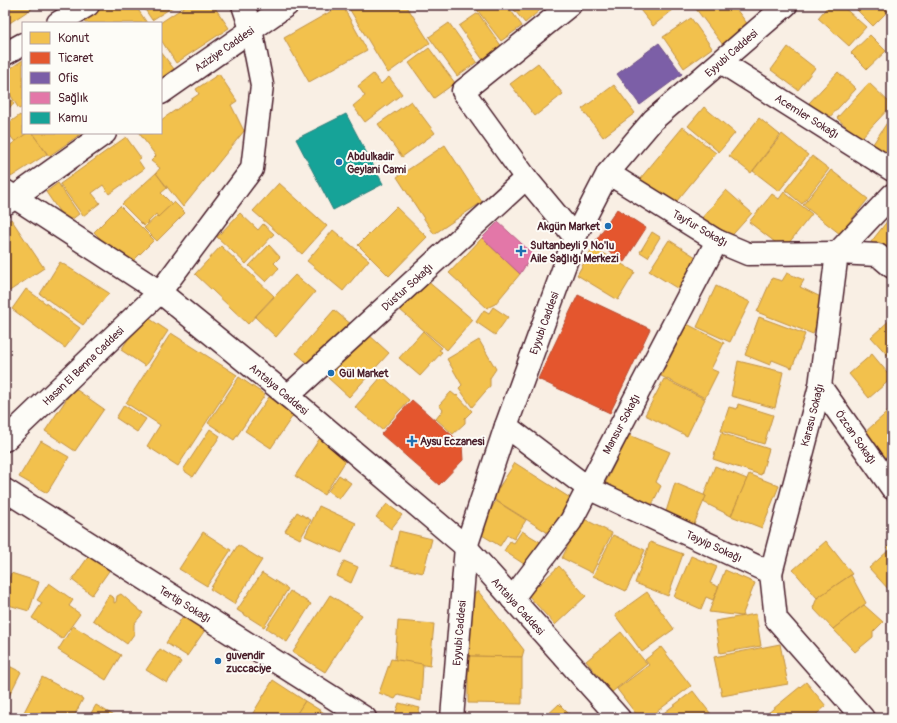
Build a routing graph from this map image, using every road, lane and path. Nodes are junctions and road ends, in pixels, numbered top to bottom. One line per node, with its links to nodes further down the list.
1 (88, 5): 6 (street)
2 (243, 5): 7 (street)
3 (287, 5): 7 (street, Aziziye Caddesi)
4 (570, 5): 15 (street)
5 (786, 5): 10 (street, Eyyubi Caddesi)
6 (60, 22)
7 (250, 29): 11 (street, Aziziye Caddesi); 22 (street)
8 (22, 45): 9 (street)
9 (5, 54)
10 (721, 62): 13 (street, Acemler Sokağı); 14 (street, Eyyubi Caddesi)
11 (162, 92)
12 (103, 134): 17 (street)
13 (892, 170)
14 (608, 173): 18 (street, Eyyubi Caddesi); 19 (street, Tayfur Sokağı)
15 (526, 178): 18 (street); 24 (street, Düstur Sokağı)
16 (892, 195): 20 (street)
17 (8, 197): 22 (street, Antalya Caddesi)
18 (575, 237): 25 (street, Eyyubi Caddesi)
19 (717, 240): 20 (street, Tayfur Sokağı); 27 (street, Mansur Sokağı)
20 (837, 253): 21 (street, Tayfur Sokağı); 23 (street, Karasu Sokağı)
21 (892, 267)
22 (160, 292): 24 (street, Antalya Caddesi); 26 (street, Hasan El Benna Caddesi)
23 (820, 386): 28 (street, Özcan Sokağı); 31 (street, Karasu Sokağı)
24 (288, 396): 30 (street, Antalya Caddesi)
25 (506, 426): 27 (street, Tayyip Sokağı); 30 (street, Eyyubi Caddesi)
26 (6, 442)
27 (588, 488): 31 (street, Tayyip Sokağı); 32 (street, Mansur Sokağı)
28 (892, 488)
29 (5, 490): 34 (street, Tertip Sokağı)
30 (466, 547): 32 (street, Antalya Caddesi); 33 (street, Eyyubi Caddesi)
31 (771, 573): 36 (street)
32 (512, 599): 35 (street, Antalya Caddesi)
33 (456, 712)
34 (365, 718)
35 (619, 718)
36 (863, 718)

